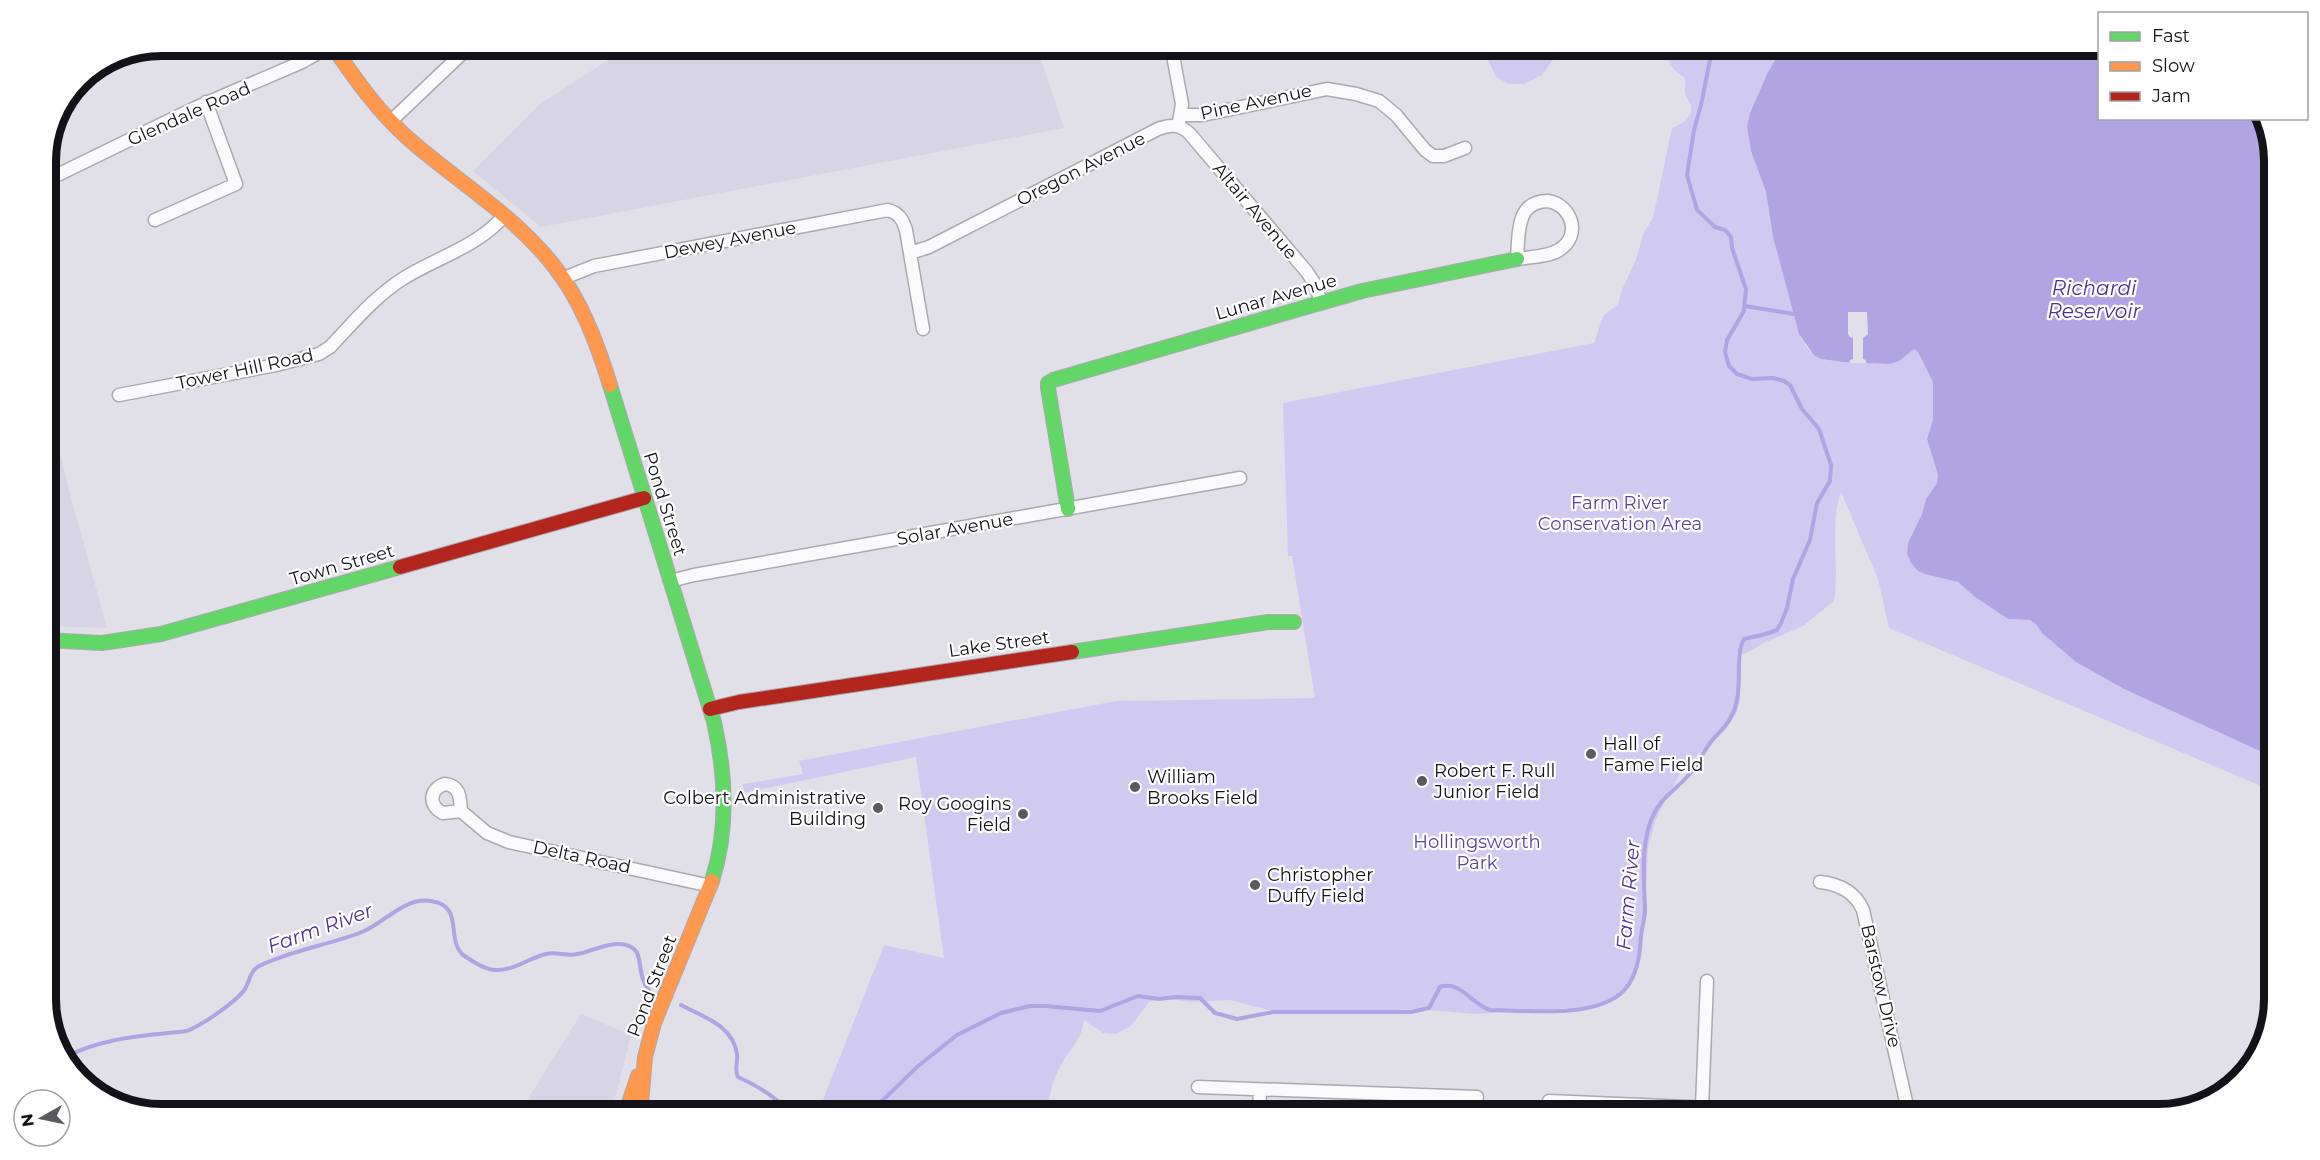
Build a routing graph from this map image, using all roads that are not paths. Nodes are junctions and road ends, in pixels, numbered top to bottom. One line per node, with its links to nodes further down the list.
1 (314, 56): 5 (street, Glendale Road)
2 (340, 56): 6 (street, Pond Street)
3 (459, 56): 6 (street)
4 (1173, 56): 7 (street)
5 (206, 102): 9 (street, Glendale Road); 11 (street)
6 (391, 121): 10 (street, Pond Street)
7 (1179, 121): 8 (street, Pine Avenue); 12 (street, Oregon Avenue); 15 (street, Altair Avenue)
8 (1465, 148)
9 (56, 176)
10 (504, 216): 14 (street, Pond Street); 17 (street, Tower Hill Road)
11 (156, 220)
12 (910, 253): 14 (street, Dewey Avenue); 16 (street)
13 (1517, 259): 13 (street, Lunar Avenue); 15 (street, Lunar Avenue)
14 (564, 278): 19 (street, Pond Street)
15 (1321, 303): 20 (street, Lunar Avenue)
16 (923, 329)
17 (119, 395)
18 (1240, 478): 20 (street, Solar Avenue)
19 (644, 498): 21 (street, Pond Street); 23 (street, Town Street)
20 (1068, 509): 21 (street, Solar Avenue)
21 (670, 581): 24 (street, Pond Street)
22 (1294, 622): 24 (street, Lake Street)
23 (56, 641)
24 (710, 709): 27 (street, Pond Street)
25 (461, 811): 27 (street, Delta Road)
26 (1820, 882): 42 (street, Barstow Drive)
27 (711, 886): 29 (street, Pond Street)
28 (1707, 981): 41 (street)
29 (644, 1062): 35 (street, Pond Street); 36 (street, Pond Street); 37 (street)
30 (1198, 1087): 31 (street)
31 (1260, 1090): 32 (street); 38 (street)
32 (1399, 1095): 33 (street); 39 (street)
33 (1477, 1097)
34 (1549, 1101): 40 (street)
35 (629, 1105)
36 (641, 1105)
37 (650, 1105)
38 (1259, 1105)
39 (1398, 1105)
40 (1568, 1105)
41 (1702, 1105)
42 (1907, 1105)

